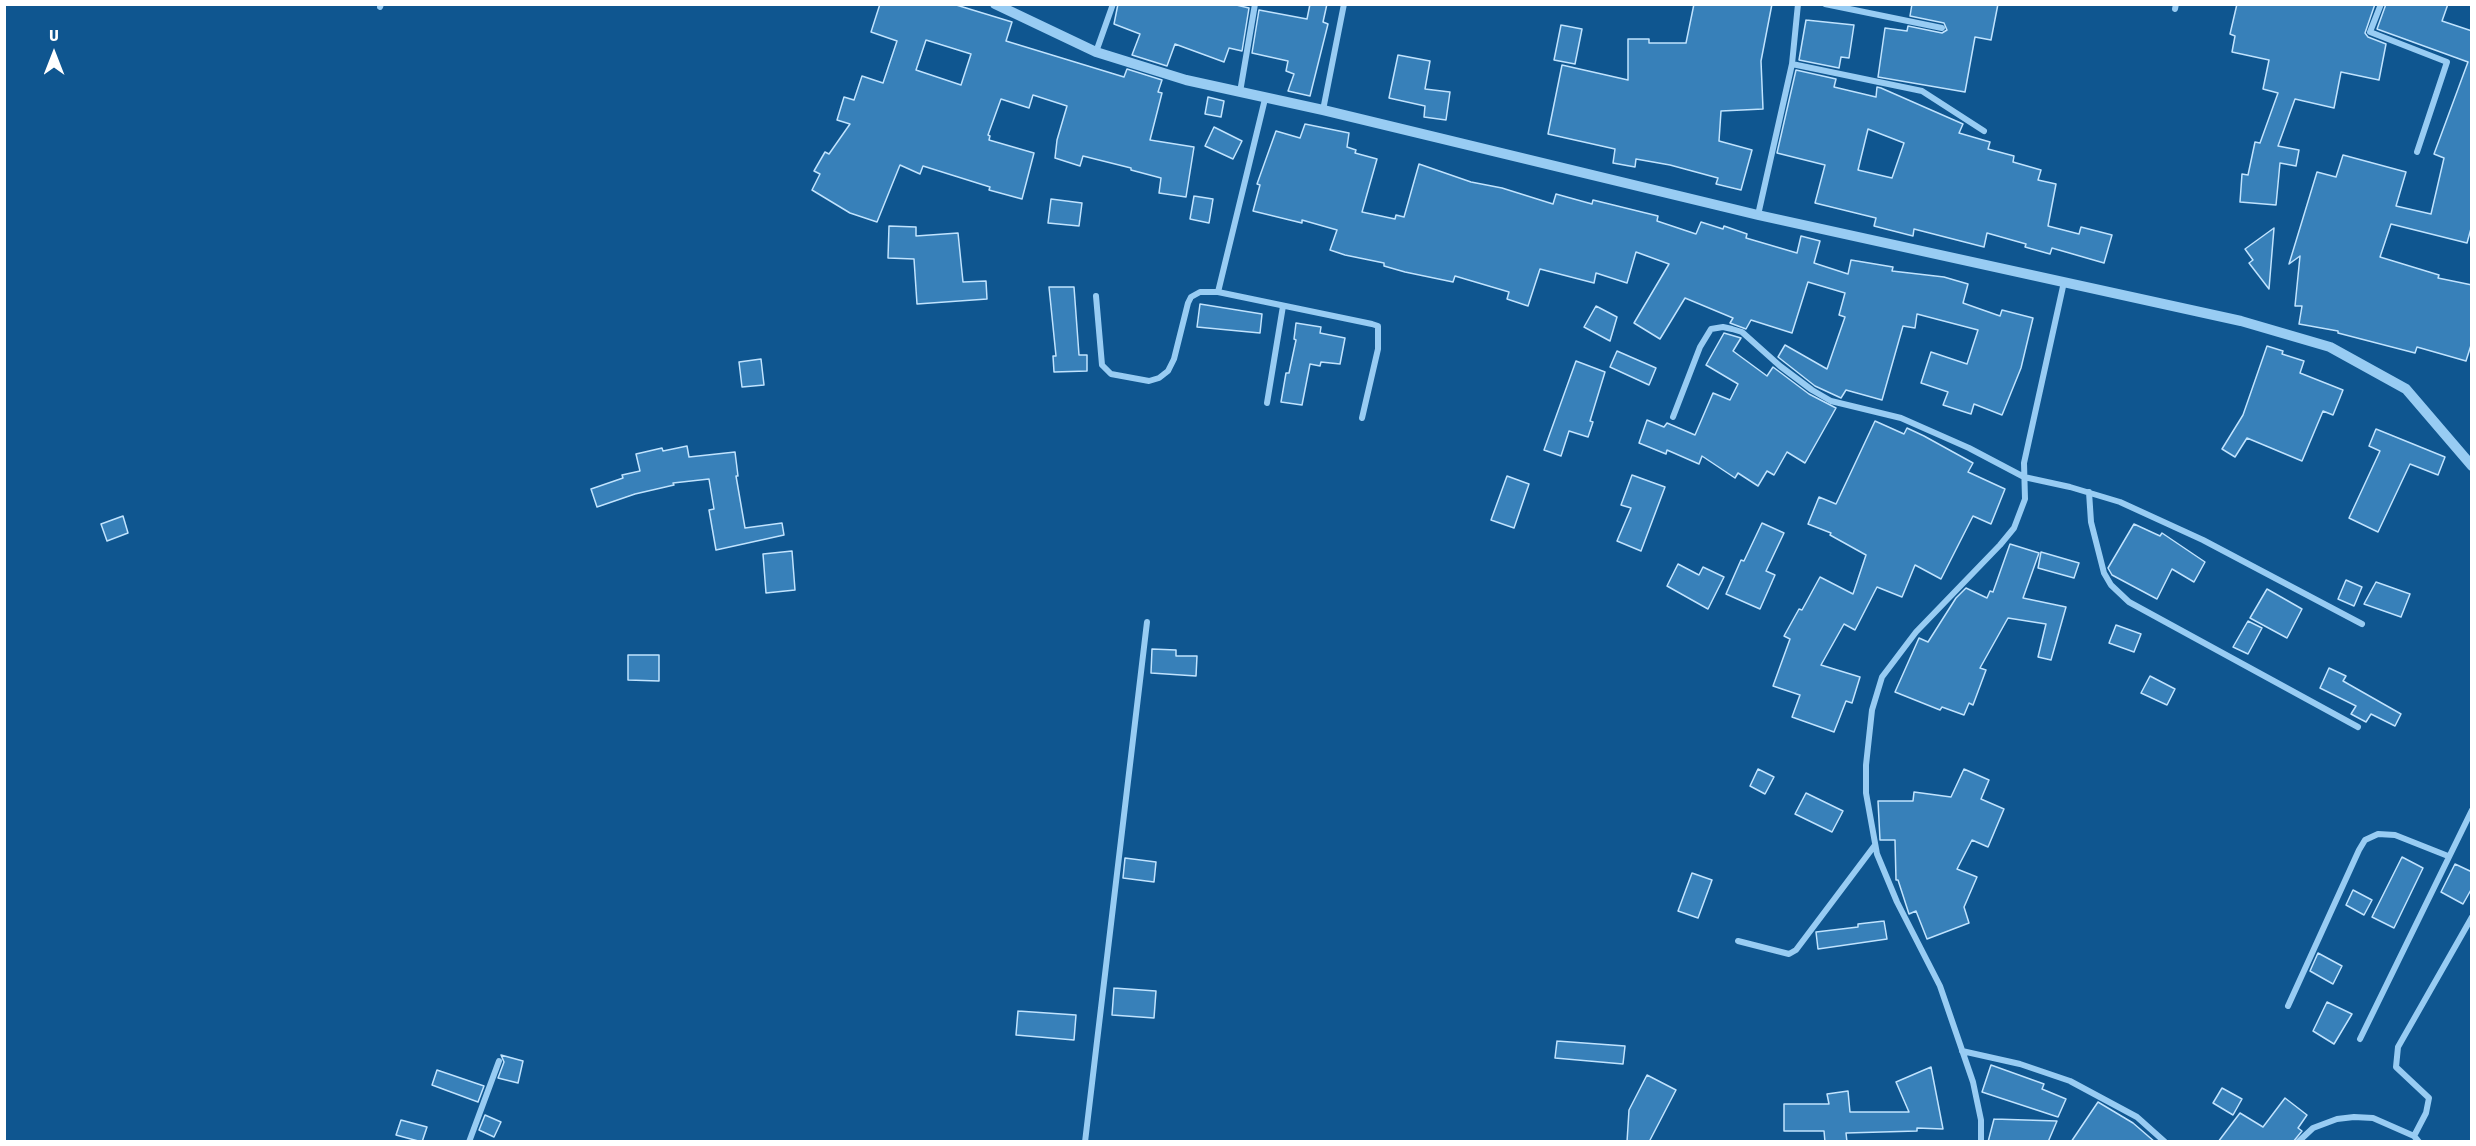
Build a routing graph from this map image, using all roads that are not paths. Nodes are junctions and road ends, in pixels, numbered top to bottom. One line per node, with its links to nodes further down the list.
1 (995, 4): 9 (street)
2 (1113, 4): 9 (street)
3 (1255, 4): 11 (street)
4 (1344, 4): 13 (street)
5 (1798, 4): 10 (street)
6 (1825, 4): 8 (street)
7 (2381, 4): 15 (street)
8 (1942, 28)
9 (1096, 52): 11 (street)
10 (1792, 64): 14 (street); 16 (street)
11 (1240, 92): 12 (street)
12 (1265, 99): 13 (street); 18 (street)
13 (1323, 110): 16 (street)
14 (1984, 131)
15 (2417, 152)
16 (1758, 215): 17 (street)
17 (2064, 282): 24 (street); 25 (street)
18 (1218, 292): 19 (street); 20 (street)
19 (1096, 296)
20 (1283, 306): 21 (street); 23 (street)
21 (1267, 403)
22 (1673, 417): 25 (street)
23 (1362, 418)
24 (2472, 466)
25 (2024, 477): 26 (street); 31 (street)
26 (2089, 492): 28 (street); 29 (street)
27 (1147, 622): 41 (street)
28 (2362, 624)
29 (2358, 727)
30 (2472, 810): 32 (street)
31 (1875, 845): 34 (street); 37 (street)
32 (2448, 856): 35 (street); 36 (street)
33 (2472, 917): 39 (street)
34 (1738, 941)
35 (2288, 1006)
36 (2360, 1039)
37 (1962, 1051): 42 (street); 43 (street)
38 (499, 1061): 40 (street)
39 (2414, 1136): 44 (street); 45 (street)
40 (469, 1142)
41 (1085, 1142)
42 (1981, 1142)
43 (2165, 1142)
44 (2298, 1142)
45 (2419, 1142)

